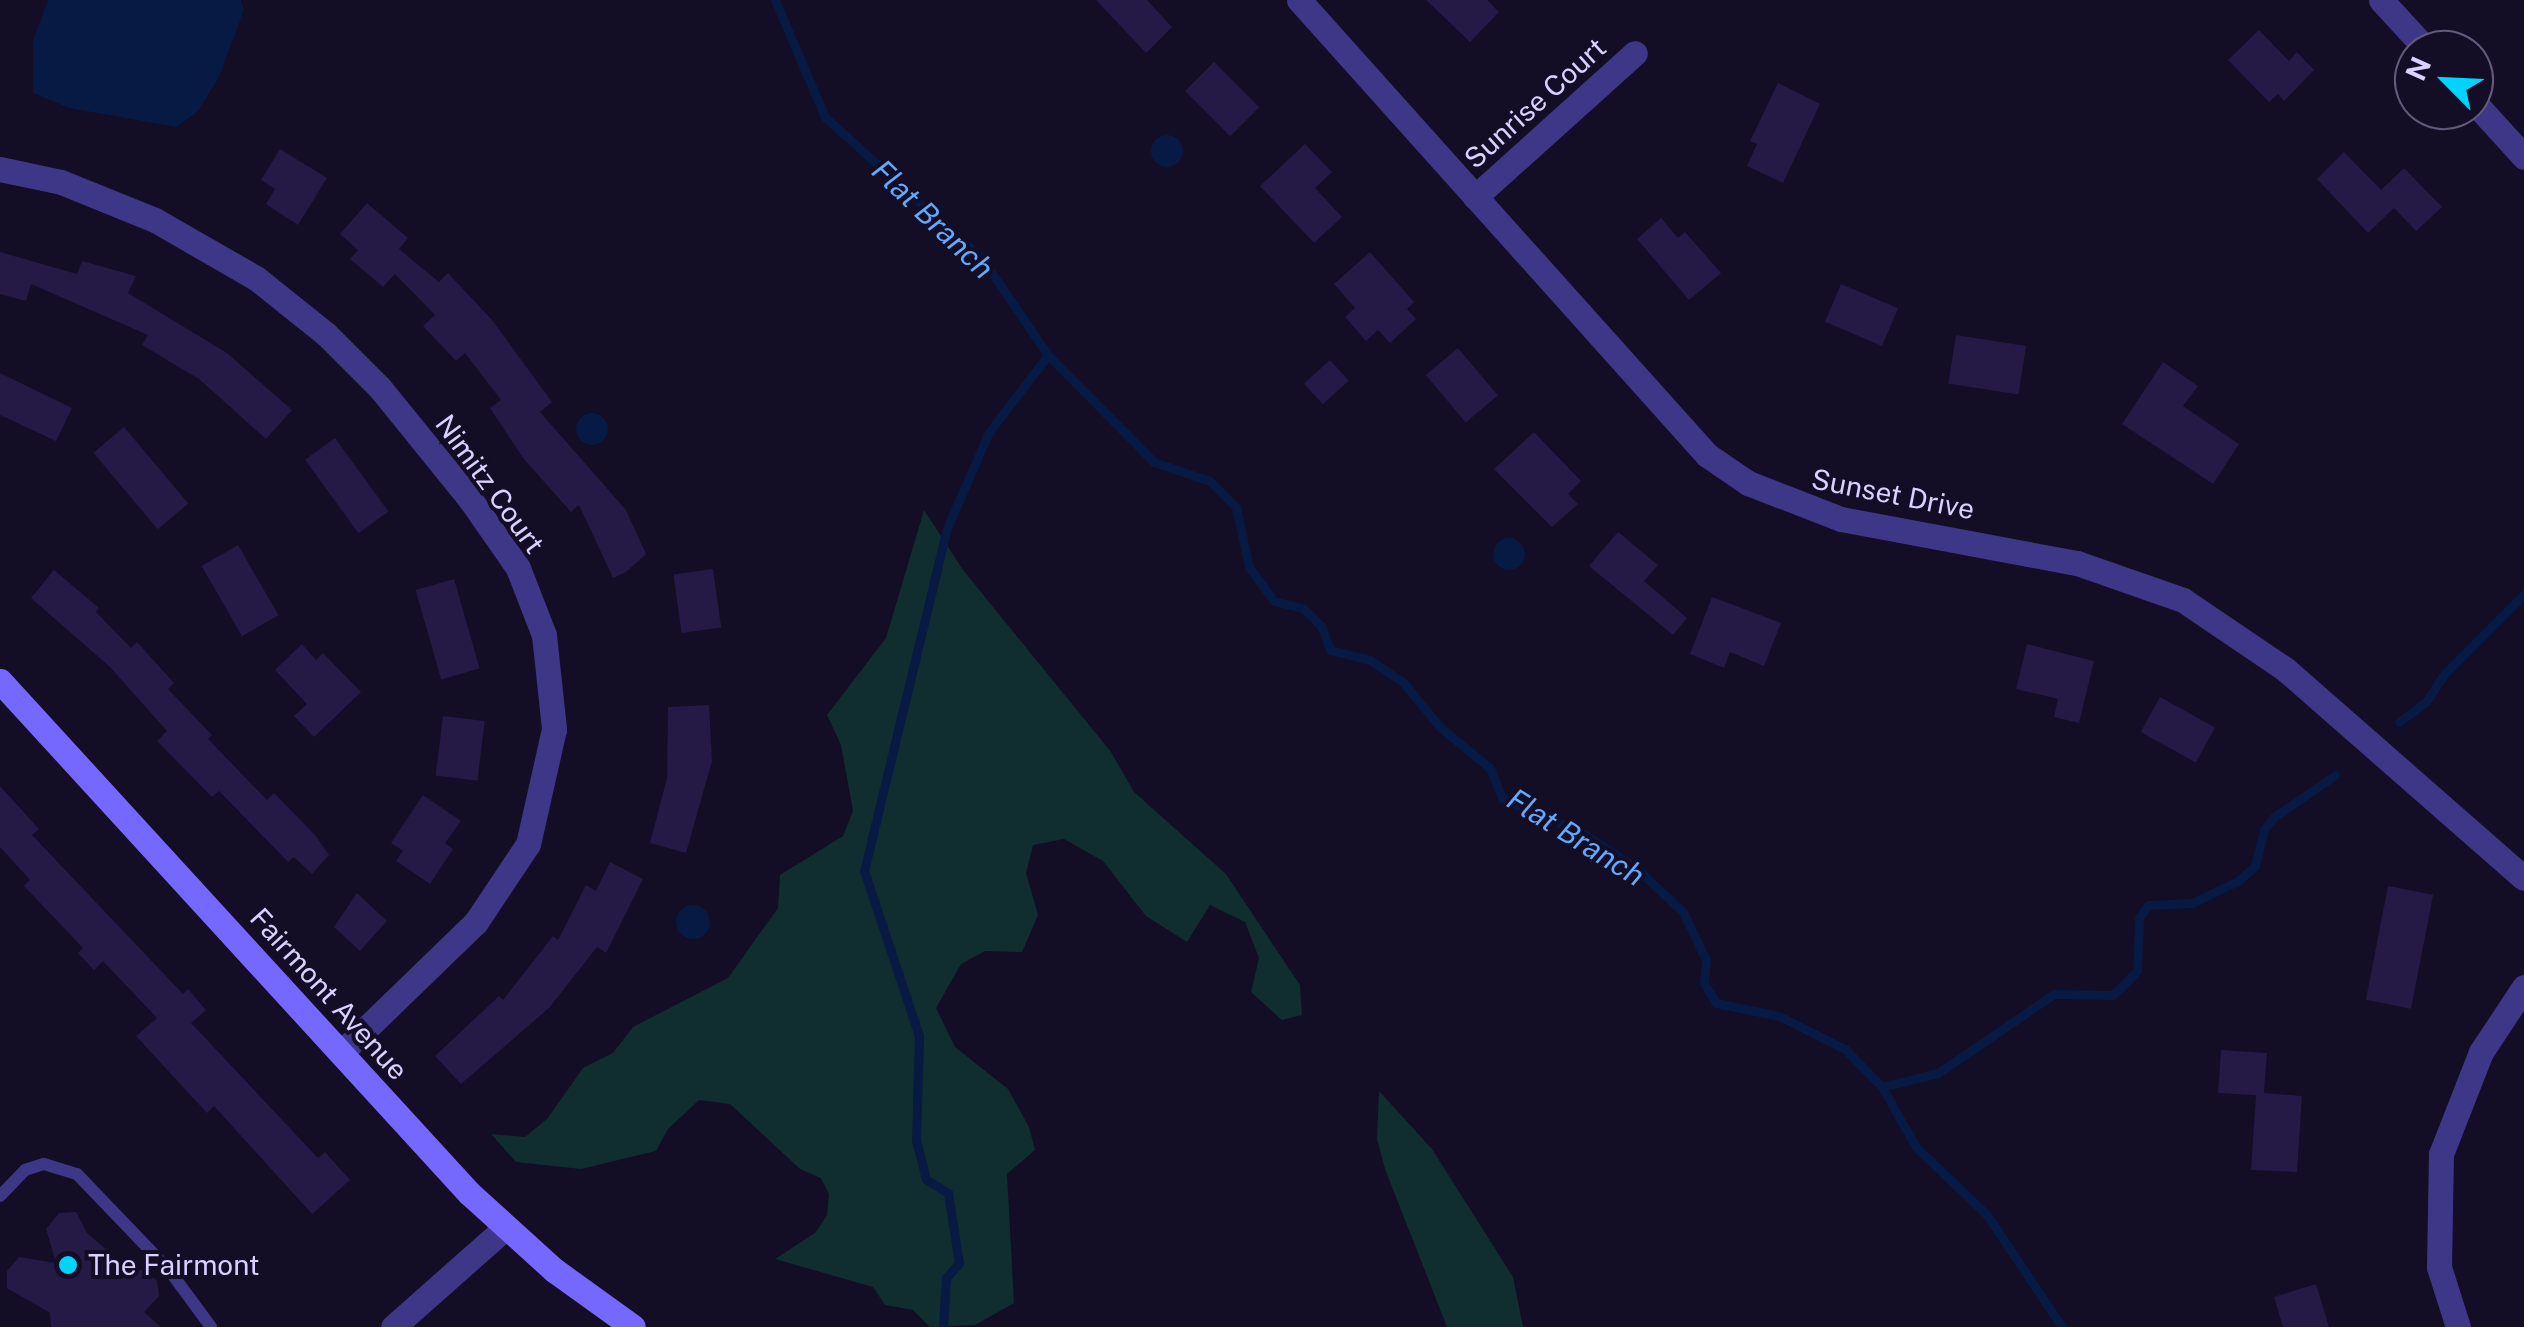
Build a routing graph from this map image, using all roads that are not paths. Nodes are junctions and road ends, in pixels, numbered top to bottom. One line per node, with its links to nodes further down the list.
1 (1299, 0): 8 (street, Sunset Drive)
2 (2381, 0): 3 (street)
3 (2408, 30)
4 (1636, 53): 8 (street, Sunrise Court)
5 (2494, 124): 6 (street)
6 (2524, 157)
7 (0, 169): 12 (street, Nimitz Court)
8 (1475, 197): 10 (street, Sunset Drive)
9 (0, 681): 12 (street, Fairmont Avenue)
10 (2524, 878)
11 (2524, 987): 18 (street)
12 (342, 1052): 14 (street, Fairmont Avenue)
13 (0, 1196): 15 (lane)
14 (505, 1228): 16 (street); 17 (street, Fairmont Avenue)
15 (211, 1327)
16 (393, 1327)
17 (633, 1327)
18 (2458, 1327)

